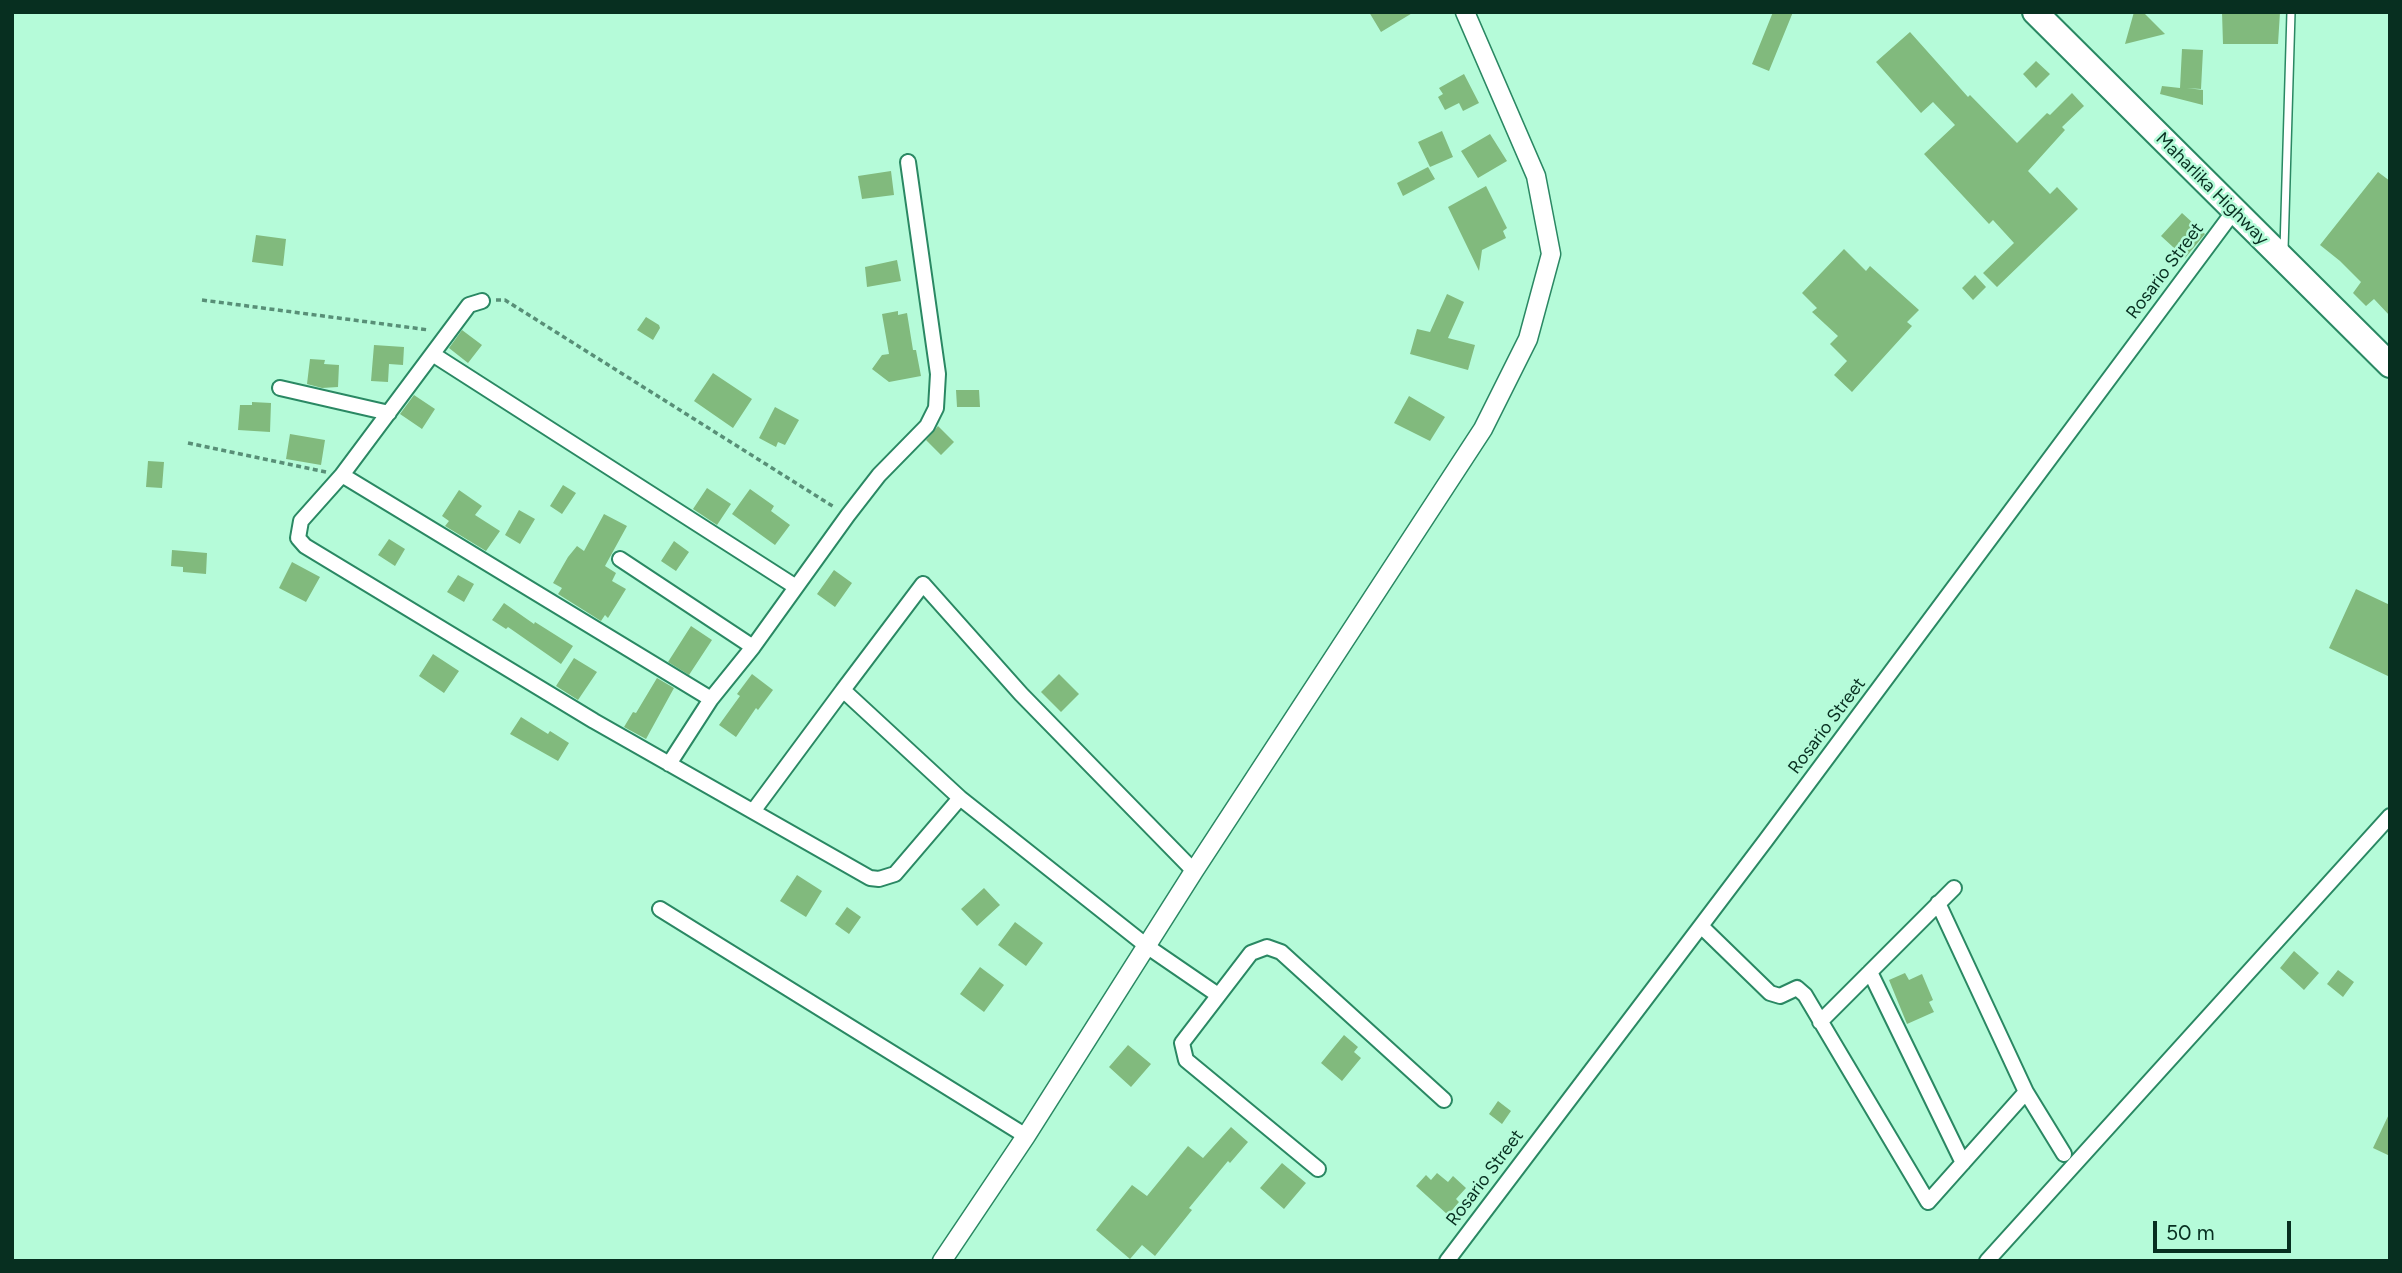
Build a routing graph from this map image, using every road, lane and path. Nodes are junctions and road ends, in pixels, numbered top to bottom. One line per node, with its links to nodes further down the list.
1 (1465, 12): 26 (street)
2 (2035, 12): 5 (highway, Maharlika Highway)
3 (2291, 12): 6 (lane)
4 (908, 162): 16 (street)
5 (2234, 211): 6 (highway, Maharlika Highway); 30 (street, Rosario Street)
6 (2284, 260): 11 (highway, Maharlika Highway)
7 (202, 300): 9 (path)
8 (482, 301): 9 (street); 16 (path)
9 (449, 333): 10 (street)
10 (434, 355): 13 (street); 18 (street)
11 (2390, 365)
12 (281, 388): 13 (street)
13 (388, 413): 15 (street)
14 (188, 443): 15 (path)
15 (342, 475): 21 (street); 22 (street)
16 (848, 515): 18 (street)
17 (620, 559): 19 (street)
18 (796, 587): 19 (street)
19 (753, 647): 21 (street)
20 (844, 691): 23 (street); 24 (street); 26 (street)
21 (712, 699): 22 (street)
22 (669, 764): 24 (street)
23 (960, 798): 24 (street); 31 (street)
24 (754, 810)
25 (2390, 816): 43 (street)
26 (1194, 871): 31 (street)
27 (1954, 888): 28 (street)
28 (1938, 903): 32 (street); 35 (street)
29 (660, 909): 37 (street)
30 (1701, 926): 34 (street); 42 (street, Rosario Street)
31 (1148, 947): 33 (street); 37 (street)
32 (1870, 972): 34 (street); 39 (street)
33 (1218, 995): 36 (street); 40 (street)
34 (1820, 1022): 39 (street)
35 (2026, 1092): 38 (street); 39 (street)
36 (1444, 1100)
37 (1026, 1136): 41 (street)
38 (2064, 1154)
39 (1963, 1163)
40 (1318, 1169)
41 (942, 1261)
42 (1447, 1261)
43 (1987, 1261)

